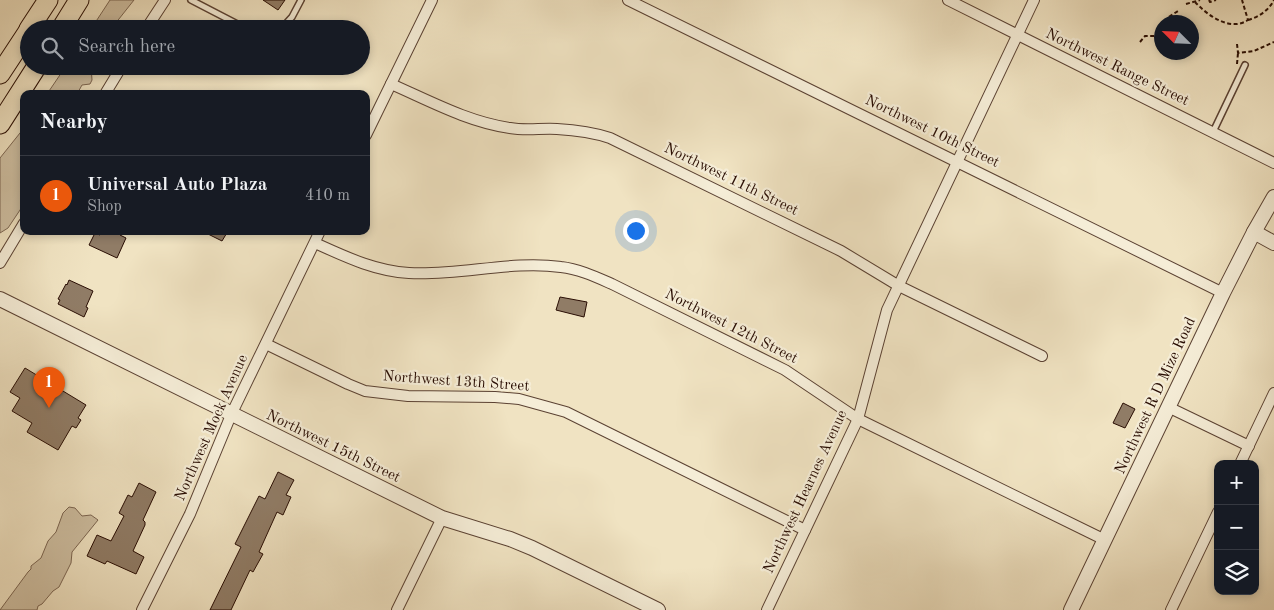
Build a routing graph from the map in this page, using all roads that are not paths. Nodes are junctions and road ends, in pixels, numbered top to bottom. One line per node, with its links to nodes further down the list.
1 (48, 0): 10 (highway)
2 (80, 0): 11 (highway)
3 (165, 0): 12 (street)
4 (301, 0): 14 (lane)
5 (432, 0): 21 (street)
6 (628, 0): 28 (street, Northwest 10th Street)
7 (948, 0): 15 (street, Northwest Range Street)
8 (1034, 0): 15 (street, Northwest Hearnes Avenue)
9 (194, 1): 13 (lane)
10 (35, 20)
11 (67, 20)
12 (152, 20)
13 (230, 20)
14 (289, 20)
15 (1017, 35): 27 (street, Northwest Range Street); 28 (street, Northwest Hearnes Avenue)
16 (20, 43): 18 (highway)
17 (1245, 65): 27 (lane)
18 (0, 74)
19 (31, 75): 22 (highway)
20 (117, 75): 23 (street)
21 (391, 84): 26 (street); 37 (street, Northwest 11th Street)
22 (22, 90)
23 (107, 90)
24 (20, 93): 25 (highway)
25 (0, 124)
26 (370, 127)
27 (1213, 132): 29 (street, Northwest Range Street)
28 (956, 162): 37 (street, Northwest Hearnes Avenue); 38 (street, Northwest 10th Street)
29 (1274, 163)
30 (1274, 197): 32 (street, Northwest R D Mize Road)
31 (20, 230): 36 (street)
32 (1254, 232): 35 (street); 38 (street, Northwest R D Mize Road)
33 (318, 235): 34 (street, Northwest Mock Avenue)
34 (315, 243): 40 (street, Northwest Mock Avenue); 45 (street, Northwest 12th Street)
35 (1274, 243)
36 (0, 263)
37 (899, 286): 41 (street, Northwest 11th Street); 45 (street, Northwest Hearnes Avenue)
38 (1222, 294): 43 (street, Northwest R D Mize Road)
39 (0, 299): 44 (street, Northwest 15th Street)
40 (266, 344): 44 (street, Northwest Mock Avenue); 50 (street, Northwest 13th Street)
41 (1042, 356)
42 (1274, 393): 46 (street)
43 (1168, 407): 46 (street); 51 (street, Northwest R D Mize Road)
44 (231, 415): 48 (street, Northwest 15th Street); 53 (street, Northwest Mock Avenue)
45 (858, 419): 50 (street, Northwest Hearnes Avenue); 51 (street, Northwest 12th Street)
46 (1249, 446): 47 (street)
47 (1242, 460)
48 (442, 518): 52 (street, Northwest 15th Street); 54 (street)
49 (1214, 520): 58 (street)
50 (805, 530): 56 (street, Northwest Hearnes Avenue)
51 (1105, 540): 57 (street, Northwest R D Mize Road)
52 (642, 606): 55 (street, Northwest 15th Street)
53 (142, 610)
54 (397, 610)
55 (658, 610)
56 (767, 610)
57 (1071, 610)
58 (1171, 610)

